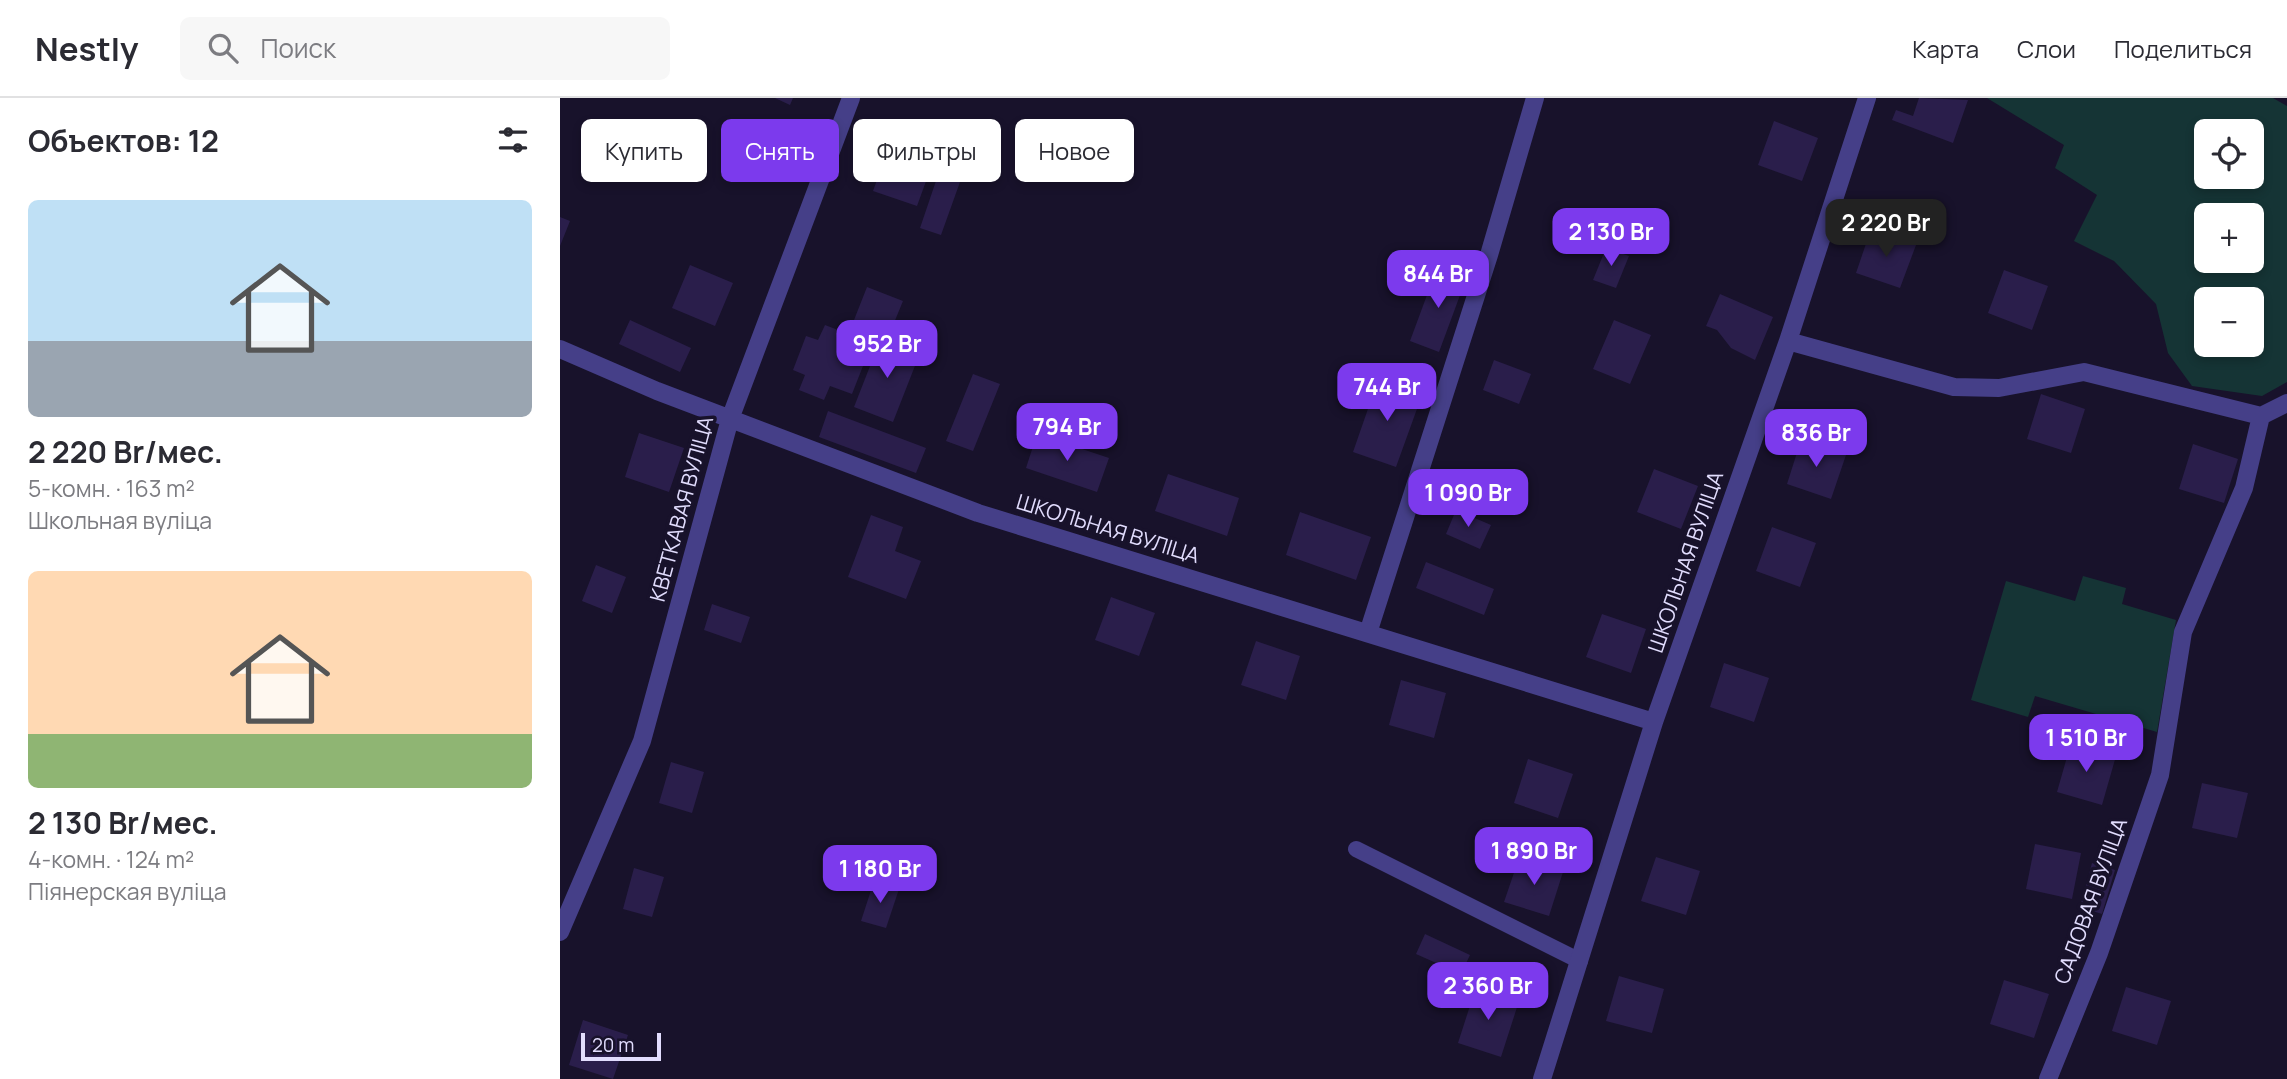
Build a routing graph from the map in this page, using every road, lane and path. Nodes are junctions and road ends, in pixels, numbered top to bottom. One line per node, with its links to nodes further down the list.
1 (851, 98): 8 (street, КВЕТКАВАЯ ВУЛІЦА)
2 (1535, 98): 9 (street)
3 (1867, 98): 4 (street, ШКОЛЬНАЯ ВУЛІЦА)
4 (1788, 341): 7 (street); 10 (street, ШКОЛЬНАЯ ВУЛІЦА)
5 (560, 349): 8 (street, ШКОЛЬНАЯ ВУЛІЦА)
6 (2287, 403): 7 (street)
7 (2261, 415): 15 (street, САДОВАЯ ВУЛІЦА)
8 (730, 419): 9 (street, ШКОЛЬНАЯ ВУЛІЦА); 12 (street, КВЕТКАВАЯ ВУЛІЦА)
9 (1368, 633): 10 (street, ШКОЛЬНАЯ ВУЛІЦА)
10 (1654, 722): 13 (street, ШКОЛЬНАЯ ВУЛІЦА)
11 (1356, 849): 13 (lane)
12 (560, 932)
13 (1580, 961): 14 (street, ШКОЛЬНАЯ ВУЛІЦА)
14 (1542, 1079)
15 (2048, 1079)

